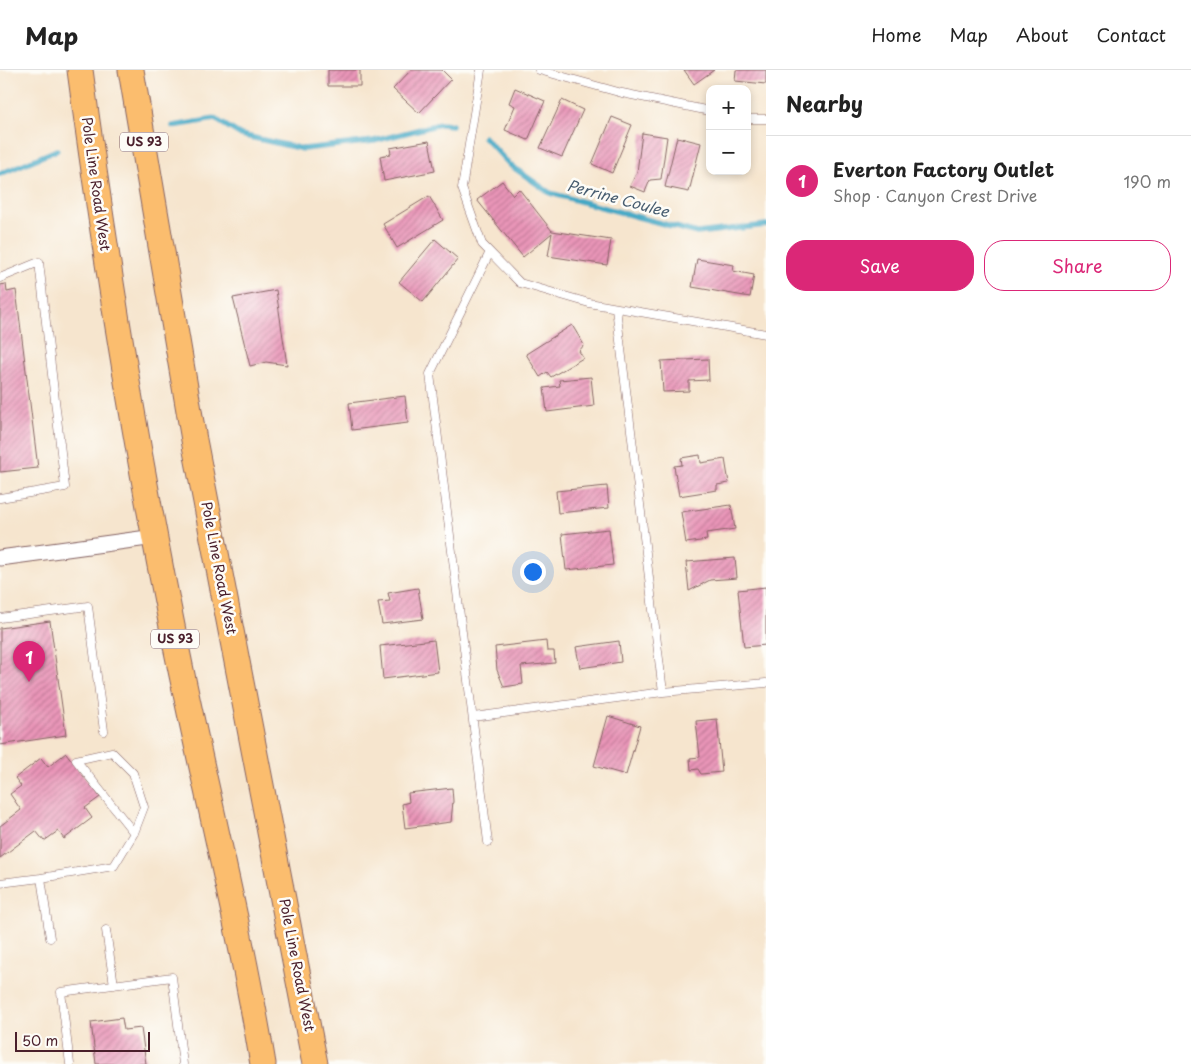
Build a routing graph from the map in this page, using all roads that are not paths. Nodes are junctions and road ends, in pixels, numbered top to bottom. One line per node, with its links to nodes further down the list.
1 (80, 70): 13 (highway, Pole Line Road West / US 93)
2 (132, 70): 30 (highway, Pole Line Road West / US 93)
3 (481, 70): 8 (lane)
4 (539, 70): 5 (lane)
5 (706, 110)
6 (751, 119): 7 (lane)
7 (766, 119)
8 (490, 252): 10 (lane); 18 (lane)
9 (0, 278): 12 (lane)
10 (616, 308): 11 (lane); 17 (lane)
11 (766, 334)
12 (0, 498)
13 (155, 537): 14 (street); 29 (highway, Pole Line Road West / US 93)
14 (0, 558)
15 (0, 618): 19 (lane)
16 (766, 683): 17 (lane)
17 (663, 692): 18 (lane)
18 (473, 716): 21 (lane)
19 (104, 731)
20 (134, 833): 20 (lane); 22 (lane)
21 (488, 842)
22 (41, 878): 23 (lane); 25 (lane)
23 (0, 883)
24 (106, 930): 26 (lane)
25 (50, 938)
26 (114, 985): 27 (lane); 28 (lane)
27 (70, 1064)
28 (184, 1064)
29 (263, 1064)
30 (316, 1064)

